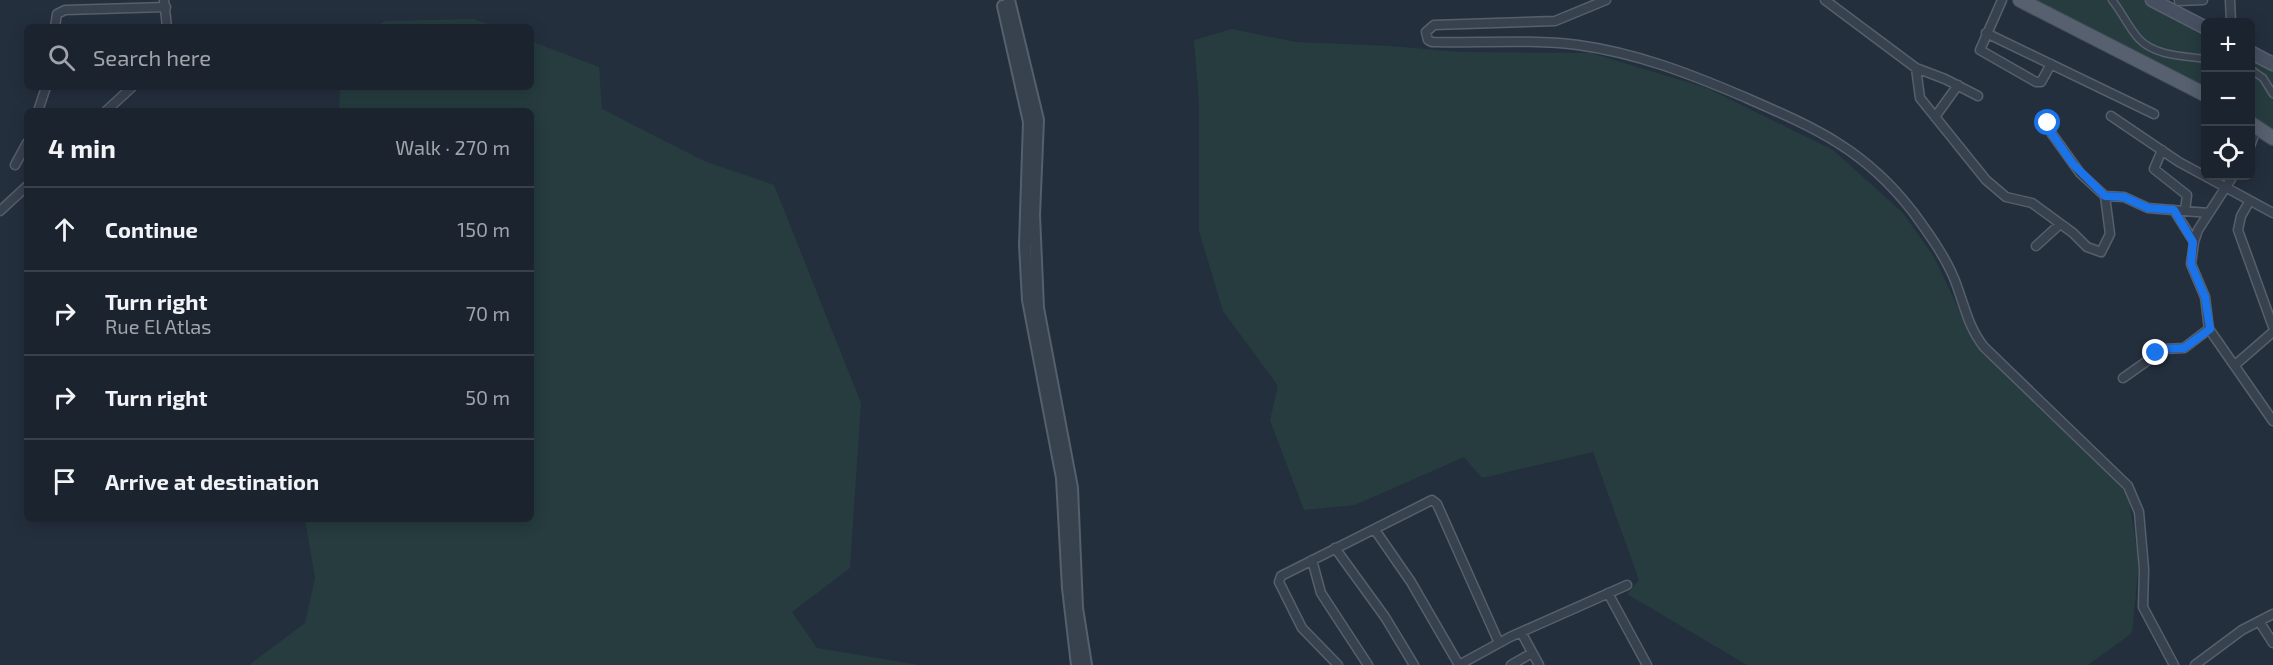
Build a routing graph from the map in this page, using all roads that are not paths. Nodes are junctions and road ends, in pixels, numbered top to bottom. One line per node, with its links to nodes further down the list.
1 (1002, 0): 76 (street)
2 (1009, 0): 77 (street)
3 (1606, 0): 84 (street)
4 (1825, 0): 26 (street)
5 (2002, 0): 19 (street)
6 (2014, 0): 12 (street)
7 (2112, 0): 22 (street)
8 (2152, 0): 18 (main road)
9 (2204, 0): 11 (street)
10 (2230, 0): 15 (street)
11 (2176, 2): 14 (main road)
12 (2025, 3): 31 (main road)
13 (165, 4): 16 (street); 17 (street)
14 (2202, 18)
15 (2231, 18)
16 (55, 24)
17 (167, 24)
18 (2201, 26)
19 (1986, 33): 24 (street); 24 (street)
20 (2255, 49): 23 (main road)
21 (2255, 55): 25 (main road)
22 (2201, 58)
23 (2273, 58)
24 (2051, 64): 36 (street)
25 (2273, 64)
26 (1916, 68): 28 (street); 38 (street)
27 (2254, 72): 32 (street)
28 (1958, 85): 33 (street); 38 (street)
29 (45, 90): 34 (street)
30 (129, 90): 35 (street)
31 (2201, 92)
32 (2273, 94)
33 (1978, 96)
34 (39, 108)
35 (109, 108)
36 (2154, 114)
37 (2111, 116): 43 (street)
38 (1935, 117): 55 (street)
39 (2041, 117): 48 (street)
40 (2255, 126): 41 (main road)
41 (2273, 138)
42 (24, 148): 44 (street)
43 (2162, 150): 47 (street); 52 (street)
44 (15, 165)
45 (2231, 180): 47 (street)
46 (24, 189): 51 (street)
47 (2225, 189): 49 (street); 53 (street)
48 (2105, 196): 50 (street); 55 (street)
49 (2249, 202): 54 (street); 58 (street)
50 (2174, 210): 52 (street); 56 (street)
51 (0, 211)
52 (2185, 211): 53 (street)
53 (2210, 213): 56 (street)
54 (2273, 213)
55 (2059, 225): 57 (street)
56 (2193, 242): 59 (street)
57 (2036, 246)
58 (2273, 327)
59 (2210, 329): 61 (street); 62 (street)
60 (2273, 332): 61 (street)
61 (2235, 365): 63 (street)
62 (2123, 378)
63 (2273, 421)
64 (1375, 530): 65 (street); 72 (street); 80 (street)
65 (1335, 548): 66 (street); 79 (street)
66 (1312, 560): 75 (street); 78 (street)
67 (1627, 585): 68 (street)
68 (1608, 593): 71 (street); 83 (street)
69 (2273, 614): 70 (street)
70 (2259, 621): 73 (street); 85 (street)
71 (1521, 632): 72 (street); 74 (street)
72 (1499, 643): 80 (street)
73 (2273, 643)
74 (1532, 653): 81 (street); 82 (street)
75 (1333, 663)
76 (1077, 665)
77 (1086, 665)
78 (1368, 665)
79 (1414, 665)
80 (1459, 665)
81 (1511, 665)
82 (1539, 665)
83 (1647, 665)
84 (2174, 665)
85 (2195, 665)

